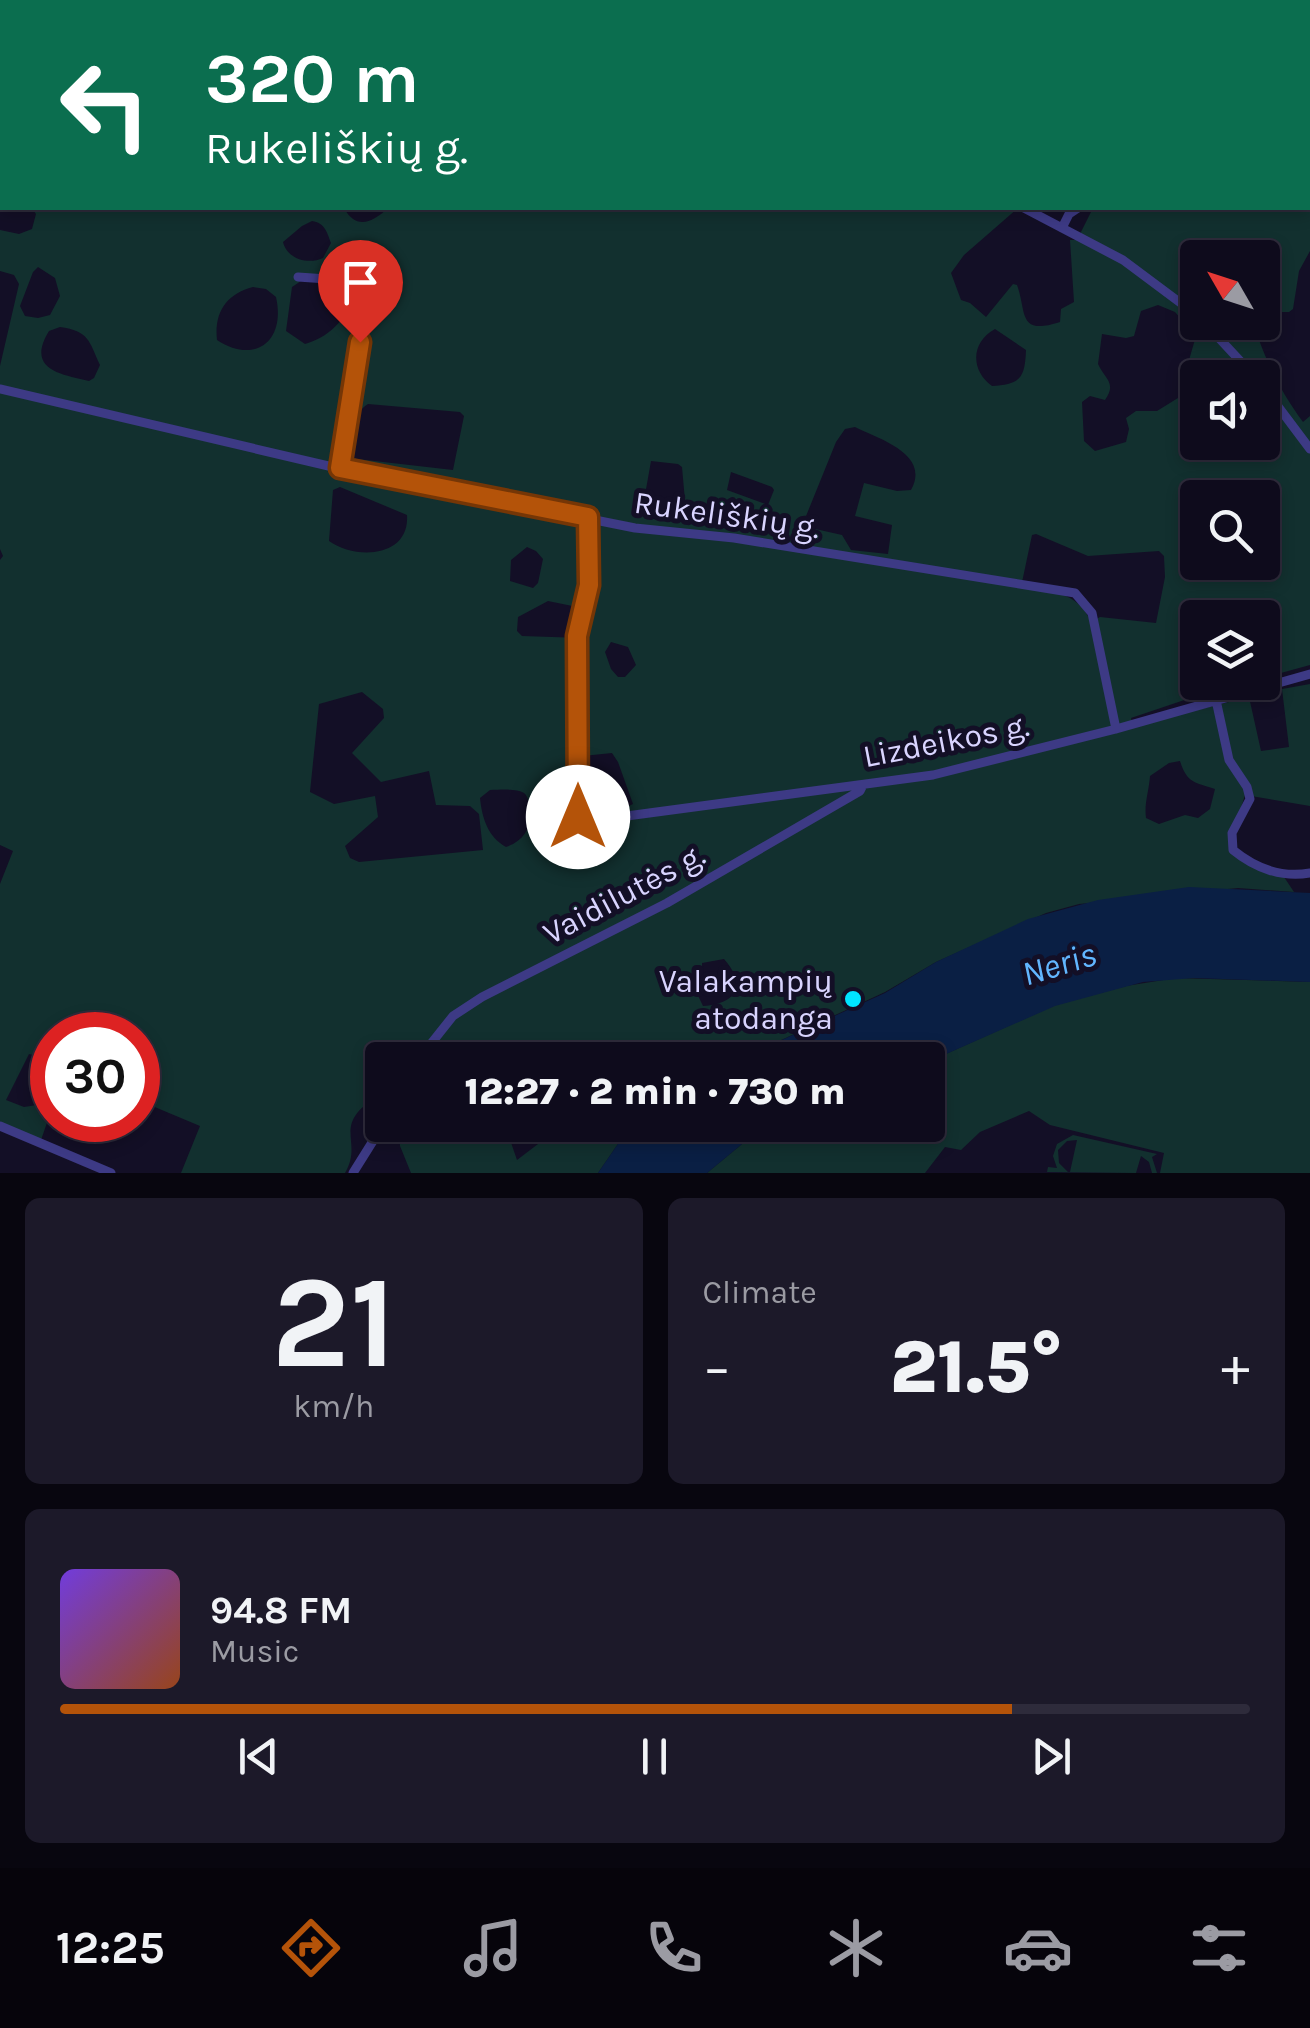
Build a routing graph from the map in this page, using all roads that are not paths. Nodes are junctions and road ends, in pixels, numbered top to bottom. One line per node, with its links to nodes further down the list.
1 (1028, 210): 3 (street)
2 (1071, 210): 3 (street)
3 (1062, 226): 5 (street)
4 (298, 276): 11 (street)
5 (1180, 302)
6 (1221, 340): 7 (street)
7 (1239, 360)
8 (0, 389): 11 (street, Rukeliškių g.)
9 (1280, 409): 10 (street)
10 (1310, 449)
11 (340, 468): 12 (street, Rukeliškių g.)
12 (588, 517): 16 (street, Rukeliškių g.); 17 (street, Lizdeikos g.)
13 (1310, 674): 14 (street, Lizdeikos g.)
14 (1280, 682)
15 (1216, 700): 16 (street, Lizdeikos g.); 18 (street)
16 (1116, 728): 17 (street, Lizdeikos g.)
17 (863, 785): 19 (street, Vaidilutės g.)
18 (1310, 873)
19 (432, 1042)
20 (0, 1126): 22 (street)
21 (372, 1142): 23 (street)
22 (111, 1173)
23 (353, 1173)

